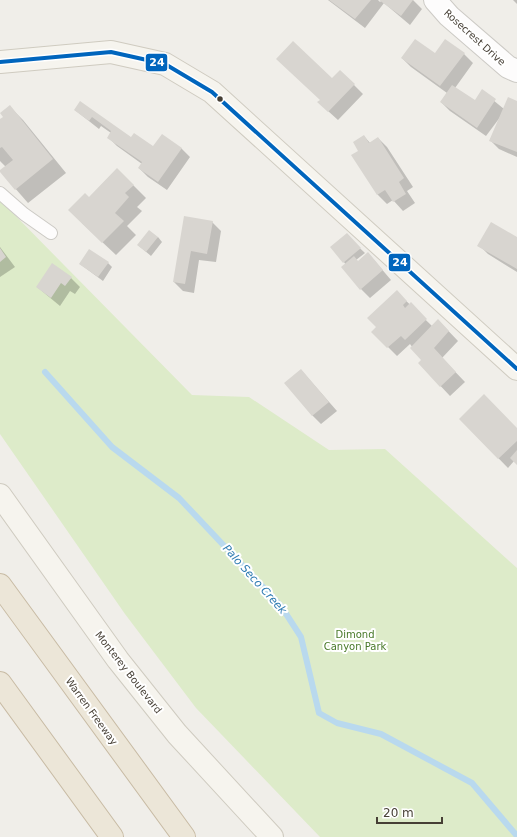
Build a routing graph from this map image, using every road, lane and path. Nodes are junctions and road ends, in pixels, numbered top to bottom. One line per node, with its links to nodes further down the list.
1 (435, 0): 3 (street, Rosecrest Drive)
2 (0, 62): 6 (street)
3 (517, 71)
4 (0, 193): 5 (lane)
5 (51, 233)
6 (517, 369)
7 (0, 495): 14 (street, Monterey Boulevard)
8 (0, 585): 9 (highway, Warren Freeway)
9 (17, 609): 12 (highway, Warren Freeway); 13 (highway)
10 (0, 683): 11 (highway)
11 (112, 837)
12 (184, 837)
13 (197, 837)
14 (272, 837)

